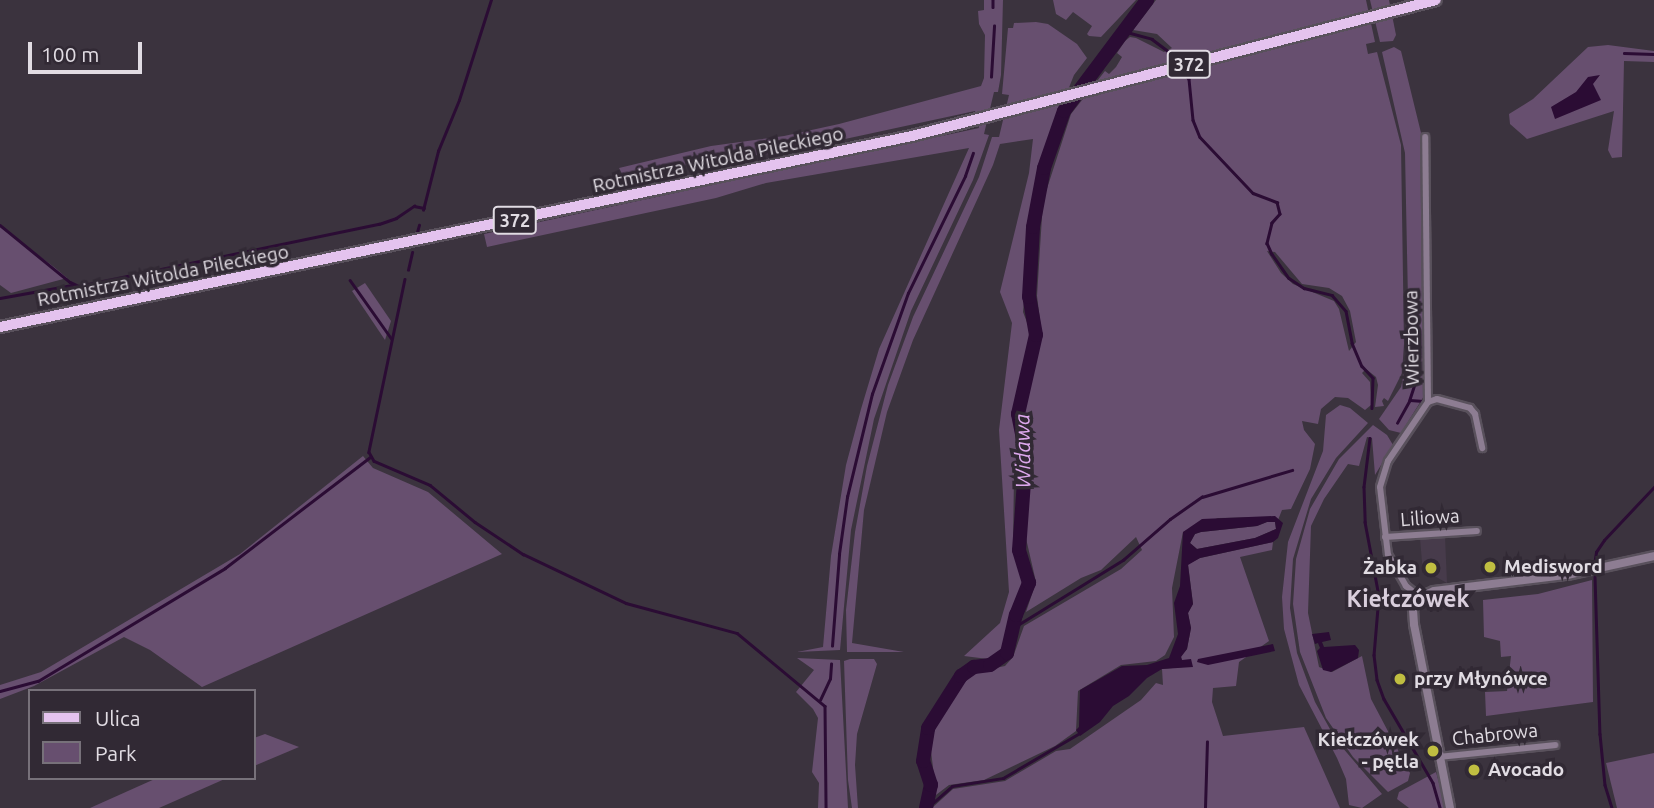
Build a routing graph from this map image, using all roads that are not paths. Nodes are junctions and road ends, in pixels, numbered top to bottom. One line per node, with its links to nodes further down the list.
1 (1436, 0): 3 (main road, Rotmistrza Witolda Pileckiego / 372)
2 (1426, 137): 4 (street, Wierzbowa)
3 (0, 327)
4 (1428, 402): 5 (street); 7 (street, Wierzbowa)
5 (1482, 448)
6 (1477, 531): 7 (street, Liliowa)
7 (1385, 537): 9 (street, Wierzbowa)
8 (1654, 556): 9 (street)
9 (1420, 597): 11 (street)
10 (1555, 745): 11 (street, Chabrowa)
11 (1440, 757): 12 (street)
12 (1450, 808)

